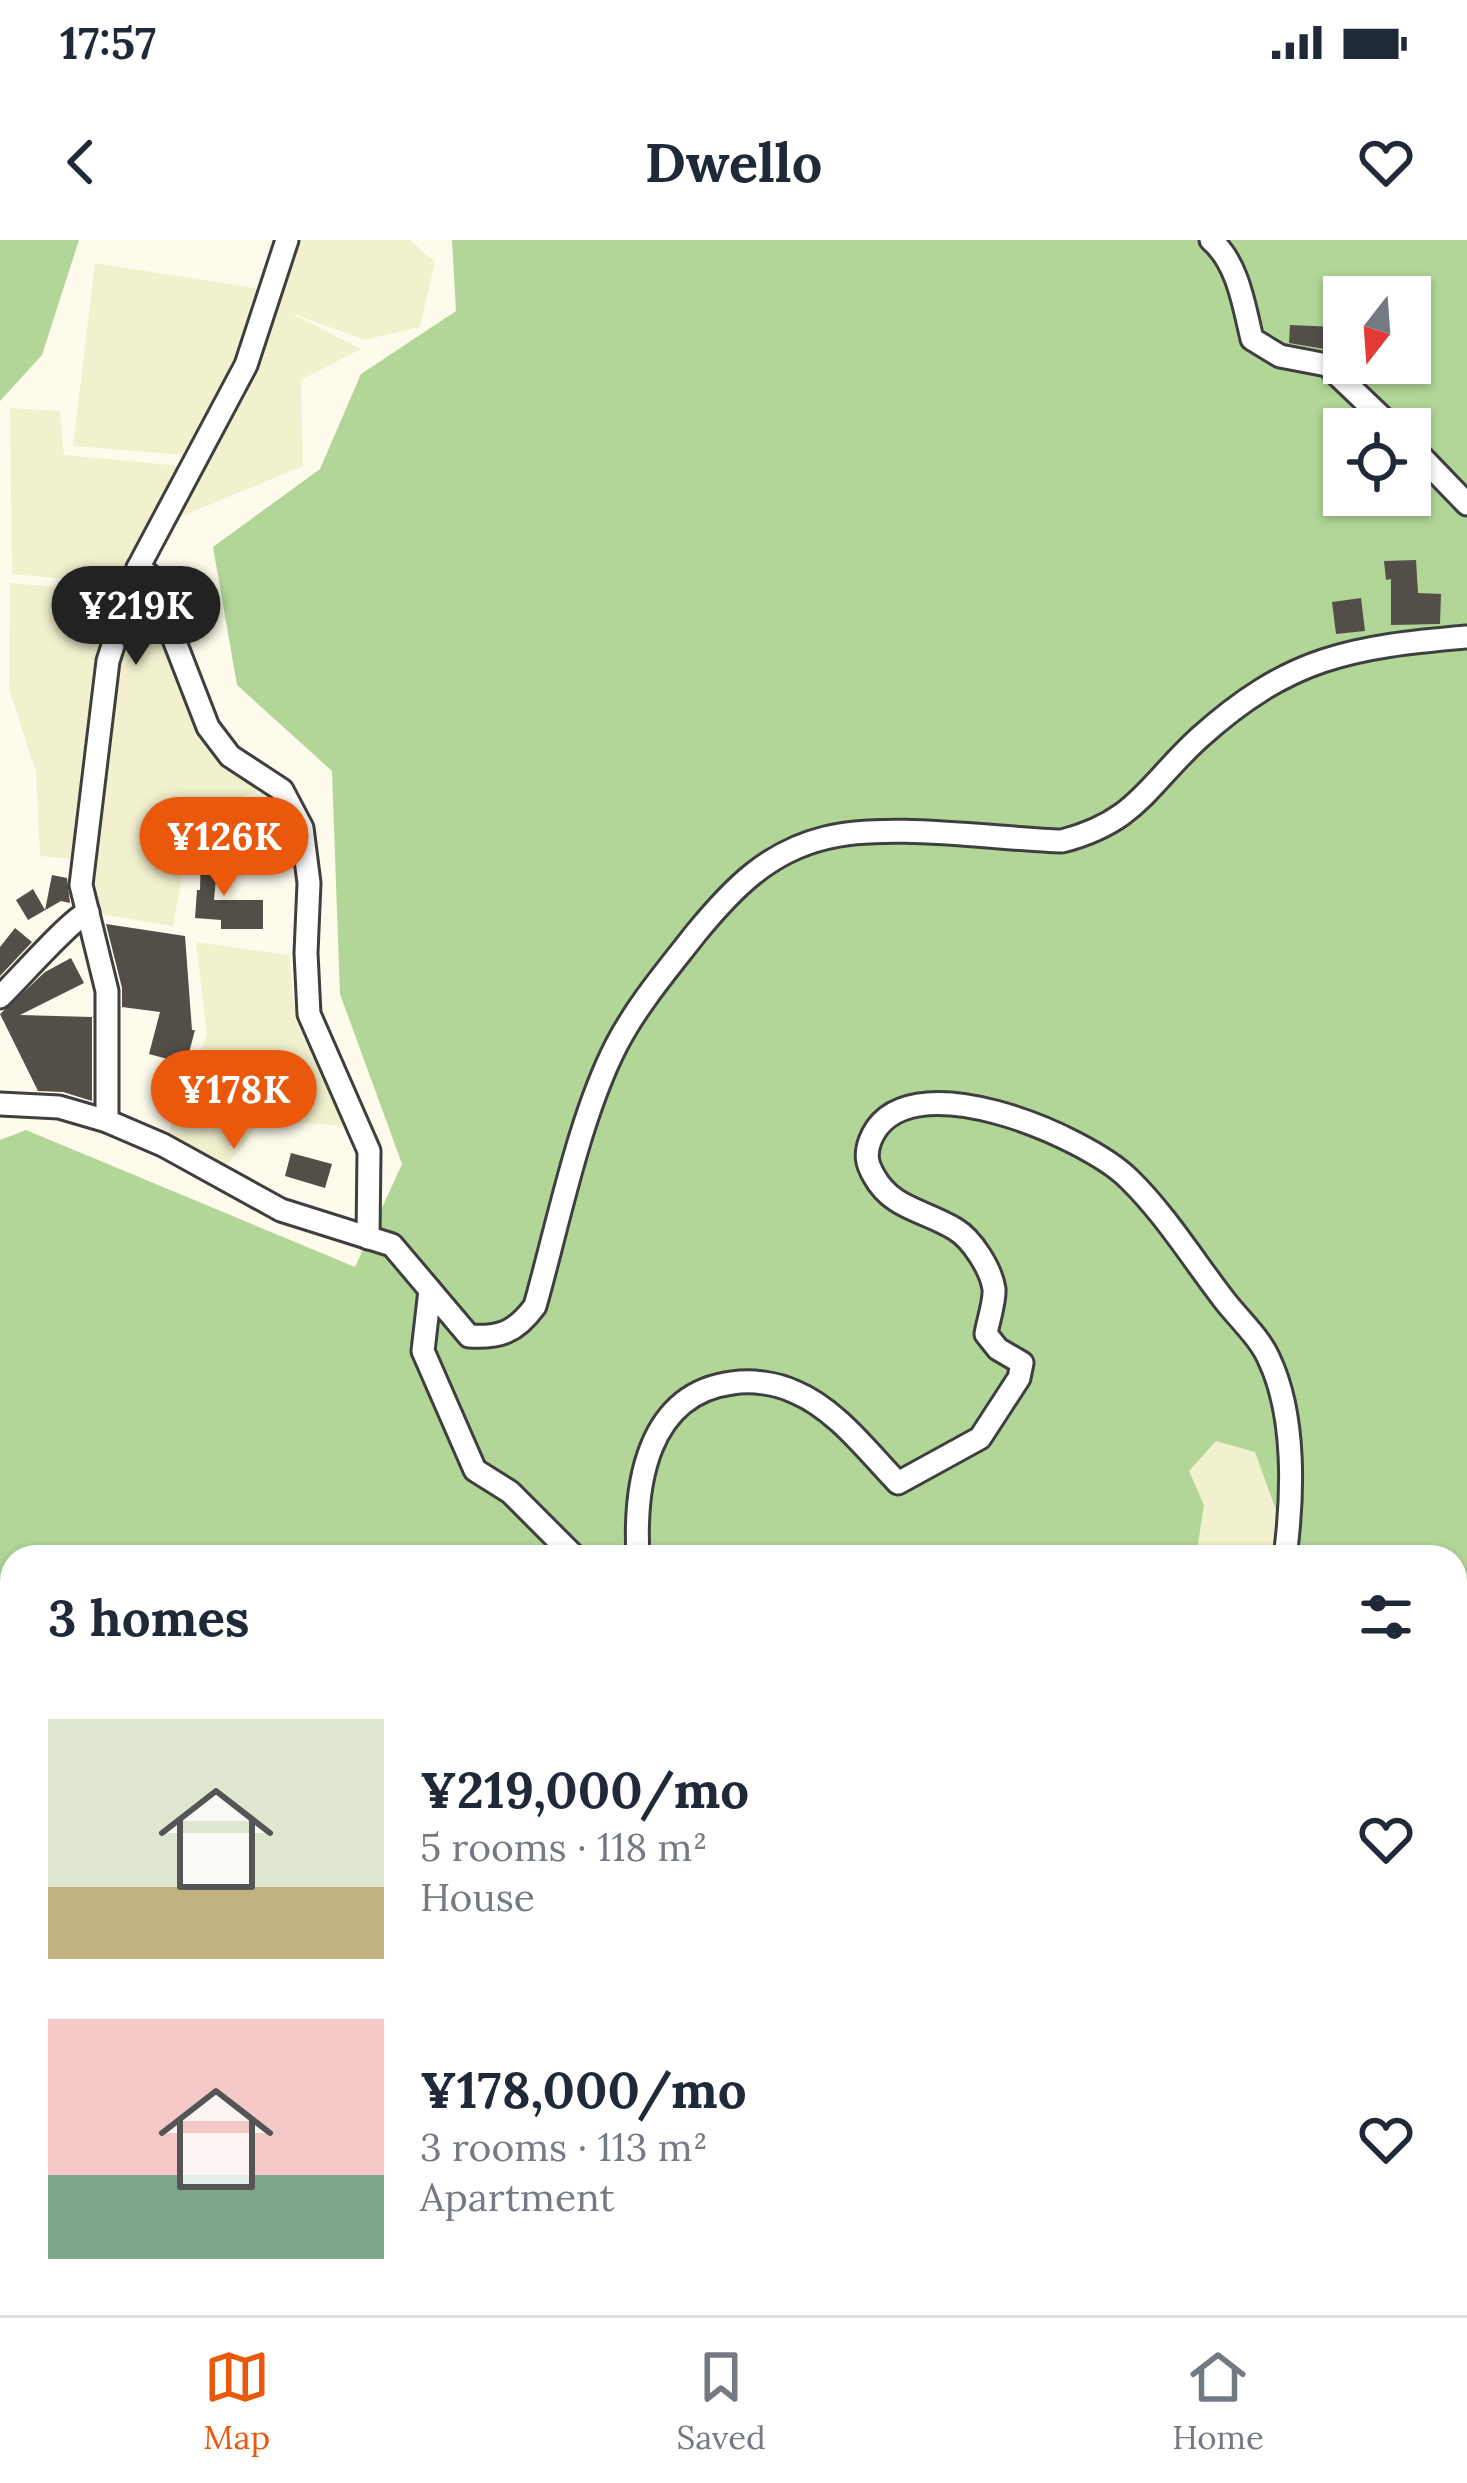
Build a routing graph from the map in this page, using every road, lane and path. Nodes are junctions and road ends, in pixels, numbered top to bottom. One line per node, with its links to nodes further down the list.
1 (287, 240): 6 (street)
2 (1210, 240): 3 (street)
3 (1372, 408)
4 (1431, 467): 5 (street)
5 (1467, 504)
6 (138, 568): 8 (street); 12 (street)
7 (1467, 637): 13 (street)
8 (88, 912): 9 (street); 11 (street)
9 (0, 997)
10 (0, 1104): 11 (street)
11 (107, 1121): 12 (street)
12 (368, 1238): 13 (street)
13 (430, 1289): 14 (street)
14 (563, 1545)
15 (637, 1545): 16 (street)
16 (1287, 1545)

